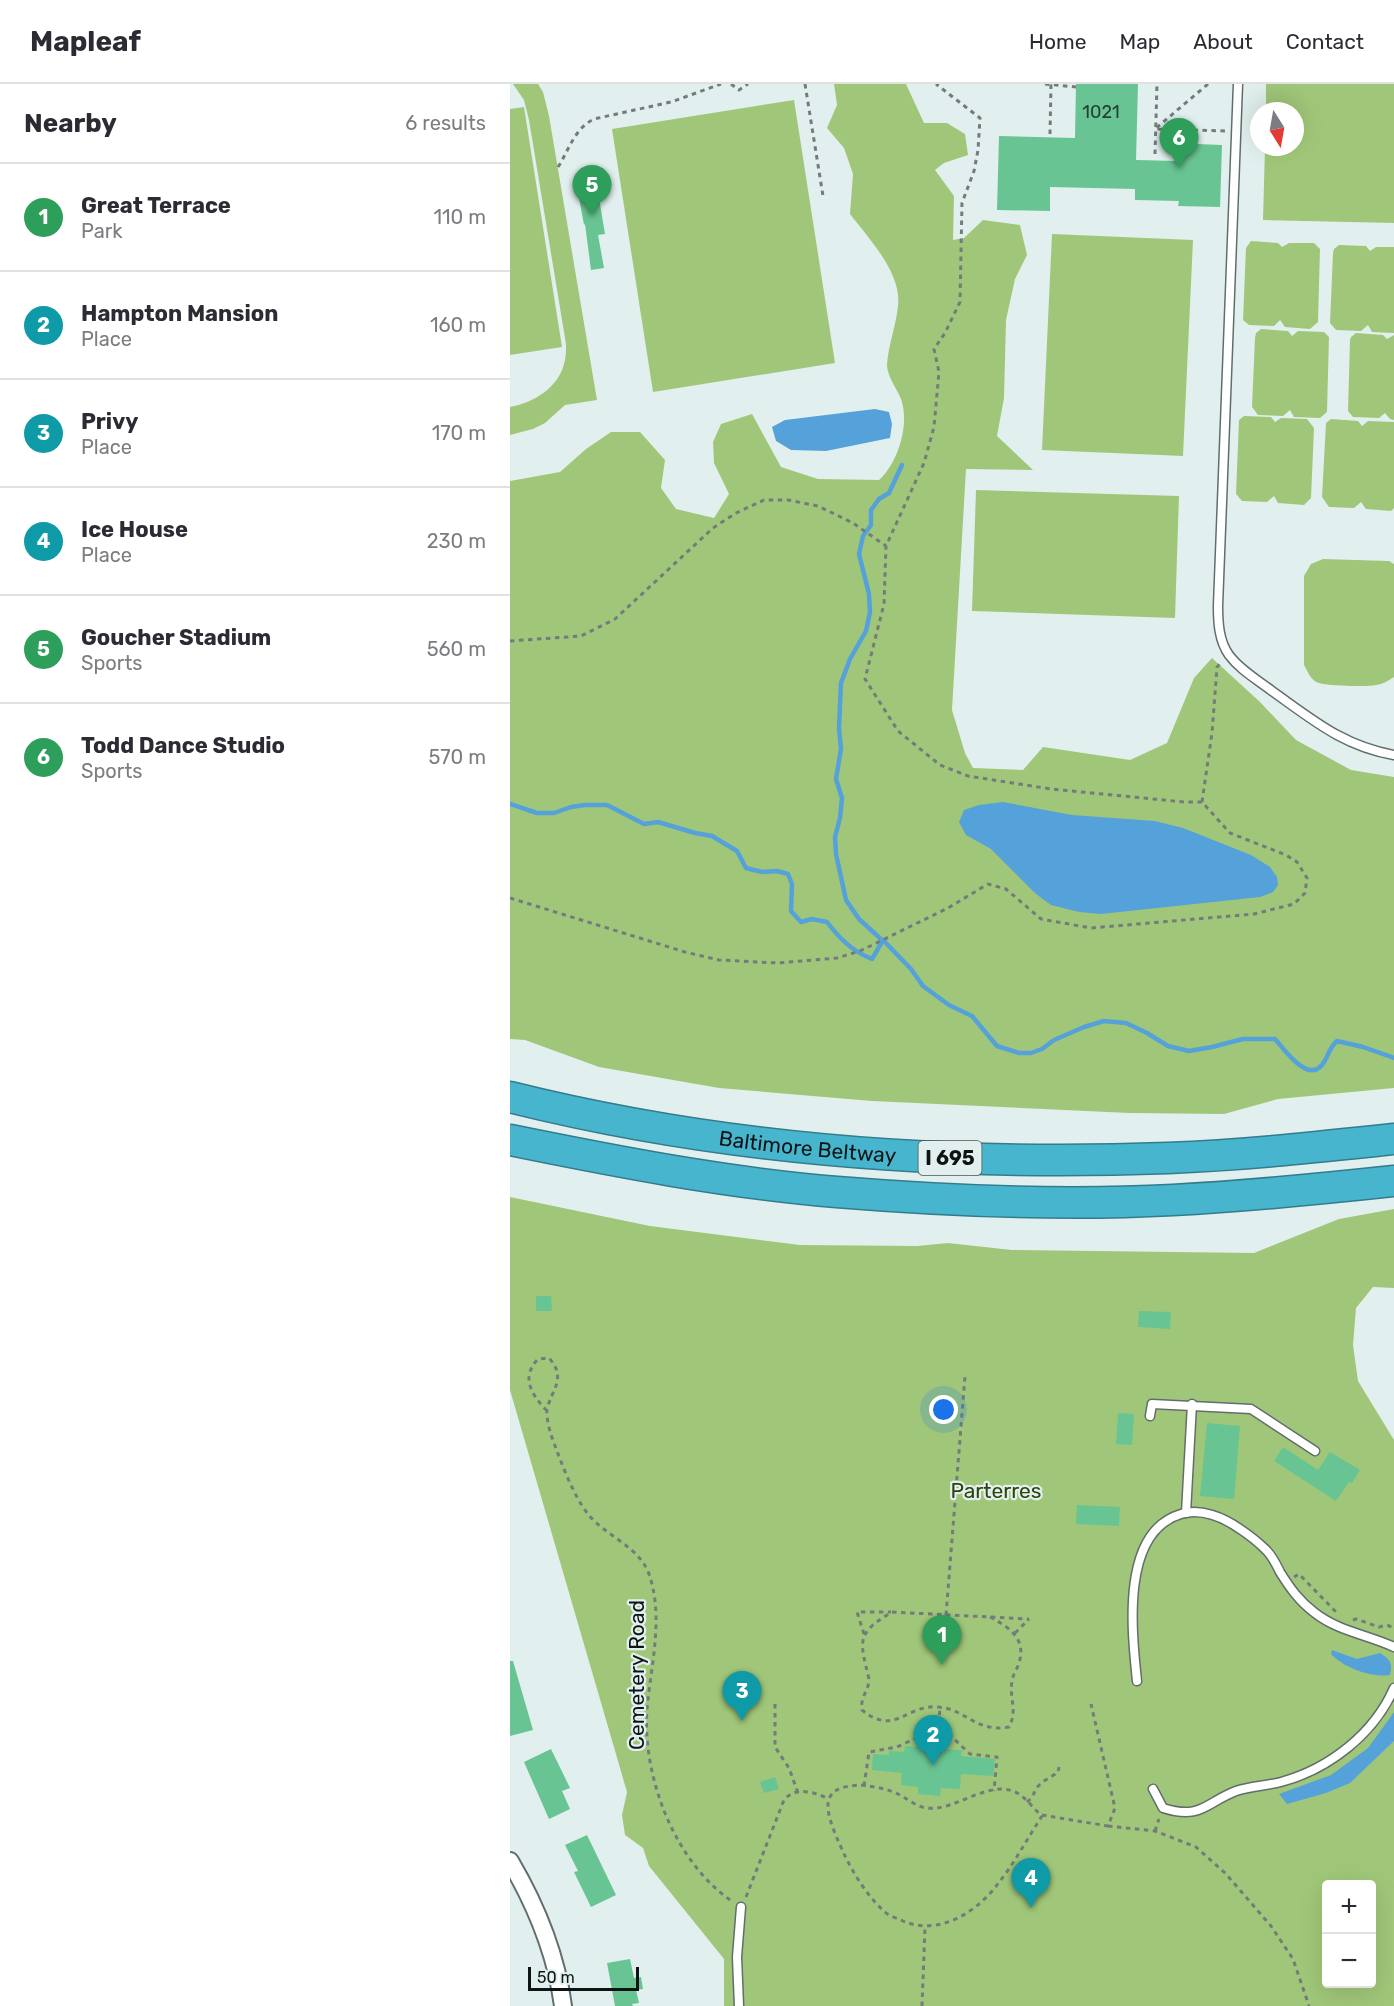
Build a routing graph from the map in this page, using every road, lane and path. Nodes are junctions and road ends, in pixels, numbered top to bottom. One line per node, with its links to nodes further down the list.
1 (721, 84): 16 (path)
2 (731, 84): 3 (path)
3 (748, 84)
4 (805, 84): 17 (path)
5 (936, 84): 18 (path)
6 (1045, 84): 7 (path)
7 (1051, 84): 11 (path); 14 (path)
8 (1157, 84): 12 (path)
9 (1208, 84): 12 (path)
10 (1238, 84): 13 (lane)
11 (1076, 87)
12 (1155, 129): 13 (path); 15 (path)
13 (1236, 131): 20 (lane)
14 (1050, 134)
15 (1155, 154)
16 (558, 167)
17 (823, 196)
18 (886, 546): 19 (path); 22 (path)
19 (510, 641)
20 (1229, 655): 21 (lane); 22 (path)
21 (1394, 755)
22 (1202, 802): 23 (path)
23 (510, 898)
24 (510, 1097): 25 (highway, Baltimore Beltway / I 695)
25 (1394, 1139)
26 (510, 1140): 27 (highway, Baltimore Beltway / I 695)
27 (1394, 1181)
28 (965, 1376): 36 (path)
29 (1192, 1404): 31 (lane); 32 (lane); 33 (lane)
30 (547, 1411): 30 (path, Cemetery Road); 60 (path, Cemetery Road)
31 (1150, 1416)
32 (1316, 1451)
33 (1186, 1513): 34 (lane); 44 (lane)
34 (1287, 1583): 37 (path); 43 (lane)
35 (892, 1612): 36 (path); 41 (path); 41 (path)
36 (946, 1615): 38 (path)
37 (1338, 1615)
38 (990, 1617): 42 (path); 42 (path)
39 (1347, 1618): 40 (path)
40 (1394, 1628)
41 (864, 1634): 48 (path)
42 (1015, 1634): 48 (path)
43 (1394, 1647)
44 (1137, 1682)
45 (1394, 1688): 52 (lane)
46 (775, 1704): 54 (path)
47 (1091, 1704): 58 (path)
48 (940, 1707): 49 (path)
49 (938, 1733): 51 (path); 53 (path)
50 (1059, 1767): 56 (path)
51 (864, 1786): 53 (path); 55 (path)
52 (1153, 1789)
53 (994, 1791): 56 (path)
54 (798, 1793): 55 (path); 60 (path)
55 (830, 1799): 61 (path)
56 (1027, 1802): 57 (path)
57 (1041, 1815): 58 (path); 61 (path)
58 (1108, 1826): 65 (path)
59 (510, 1861): 62 (street)
60 (741, 1907): 63 (lane)
61 (925, 1926): 64 (path)
62 (563, 2006)
63 (739, 2006)
64 (922, 2006)
65 (1309, 2006)

